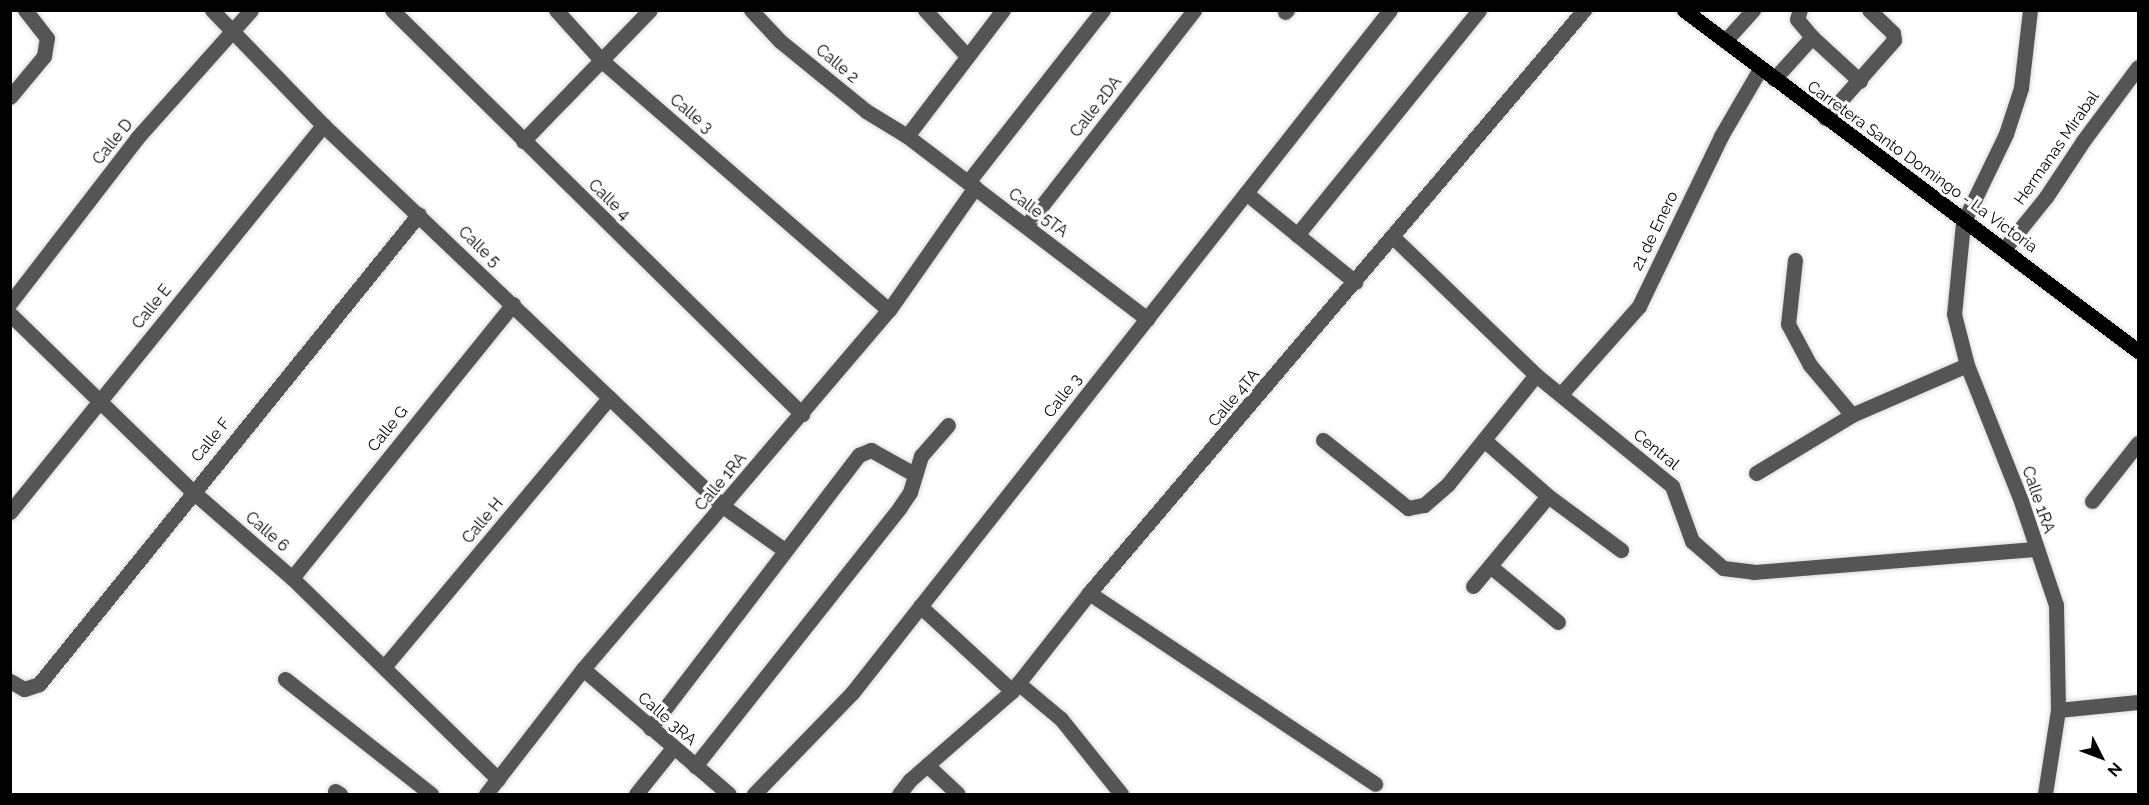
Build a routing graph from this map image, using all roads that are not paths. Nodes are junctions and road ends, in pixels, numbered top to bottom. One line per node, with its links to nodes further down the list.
1 (25, 10): 29 (street)
2 (212, 10): 20 (street, Calle 5)
3 (252, 10): 20 (street, Calle D)
4 (393, 10): 33 (street, Calle 4)
5 (556, 10): 24 (street, Calle 3)
6 (650, 10): 24 (street)
7 (751, 10): 32 (street, Calle 2)
8 (926, 10): 23 (street)
9 (1003, 10): 23 (street)
10 (1103, 10): 34 (street, Calle 1RA)
11 (1194, 10): 38 (street, Calle 2DA)
12 (1390, 10): 35 (street, Calle 3)
13 (1479, 10): 39 (street)
14 (1584, 10): 40 (street, Calle 4TA)
15 (1684, 10): 22 (main road, Carretera Santo Domingo - La Victoria)
16 (1753, 10): 22 (street)
17 (1800, 10): 21 (street)
18 (1869, 10): 28 (street)
19 (2030, 10): 37 (street)
20 (233, 31): 31 (street, Calle 5); 44 (street, Calle D)
21 (1812, 37): 27 (street); 28 (street)
22 (1725, 41): 26 (main road, Carretera Santo Domingo - La Victoria)
23 (967, 56): 32 (street)
24 (601, 60): 33 (street); 46 (street, Calle 3)
25 (2139, 67): 41 (street, Hermanas Mirabal)
26 (1760, 69): 27 (main road, Carretera Santo Domingo - La Victoria); 52 (street, 21 de Enero)
27 (1774, 79): 30 (main road, Carretera Santo Domingo - La Victoria)
28 (1860, 81): 30 (street)
29 (10, 98)
30 (1825, 118): 37 (main road, Carretera Santo Domingo - La Victoria)
31 (323, 125): 36 (street, Calle 5); 54 (street, Calle E)
32 (907, 136): 34 (street, Calle 5TA)
33 (523, 141): 55 (street, Calle 4)
34 (971, 185): 38 (street, Calle 5TA); 46 (street, Calle 1RA)
35 (1246, 193): 39 (street); 48 (street, Calle 3)
36 (419, 214): 45 (street, Calle 5); 63 (street, Calle F)
37 (1963, 223): 41 (main road, Carretera Santo Domingo - La Victoria); 50 (street, Calle 1RA)
38 (1026, 226): 48 (street, Calle 5TA)
39 (1298, 235): 43 (street)
40 (1392, 236): 43 (street, Calle 4TA); 51 (street, Central)
41 (2004, 249): 49 (main road, Carretera Santo Domingo - La Victoria)
42 (1795, 260): 56 (street)
43 (1355, 282): 74 (street, Calle 4TA)
44 (10, 303)
45 (513, 304): 53 (street, Calle 5); 72 (street, Calle G)
46 (889, 310): 55 (street, Calle 1RA)
47 (10, 314): 54 (street, Calle 6)
48 (1147, 319): 75 (street, Calle 3)
49 (2139, 351)
50 (1967, 365): 56 (street); 69 (street, Calle 1RA)
51 (1536, 375): 52 (street, Central); 59 (street)
52 (1561, 394): 69 (street, Central)
53 (609, 398): 66 (street, Calle 5); 77 (street, Calle H)
54 (99, 402): 63 (street, Calle 6); 67 (street, Calle E)
55 (802, 414): 66 (street, Calle 1RA)
56 (1852, 415): 61 (street)
57 (948, 425): 62 (street)
58 (1323, 440): 59 (street)
59 (1484, 440): 64 (street)
60 (2139, 443): 65 (street)
61 (1756, 473)
62 (914, 474): 68 (street); 87 (street)
63 (192, 491): 72 (street, Calle 6); 80 (street, Calle F)
64 (1548, 496): 70 (street); 71 (street)
65 (2092, 501)
66 (724, 507): 68 (street, Calle 5); 78 (street, Calle 1RA)
67 (10, 512)
68 (783, 549): 84 (street)
69 (2036, 549): 83 (street, Calle 1RA)
70 (1621, 550)
71 (1490, 566): 73 (street); 76 (street)
72 (292, 578): 77 (street, Calle 6)
73 (1473, 586)
74 (1089, 593): 81 (street, Calle 4TA); 89 (street)
75 (920, 606): 81 (street); 94 (street, Calle 3)
76 (1558, 622)
77 (384, 667): 88 (street, Calle 6)
78 (583, 669): 84 (street, Calle 3RA); 88 (street, Calle 1RA)
79 (285, 679): 90 (street)
80 (10, 681)
81 (1015, 687): 86 (street, Calle 4TA); 97 (street)
82 (2139, 702): 83 (street)
83 (2058, 710): 98 (street, Calle 1RA)
84 (650, 728): 85 (street, Calle 3RA)
85 (673, 748): 87 (street, Calle 3RA); 92 (street)
86 (927, 765): 95 (street, Calle 4TA); 96 (street)
87 (695, 766): 93 (street, Calle 3RA)
88 (498, 779): 91 (street, Calle 1RA)
89 (1375, 784)
90 (431, 795)
91 (486, 795)
92 (636, 795)
93 (729, 795)
94 (754, 795)
95 (899, 795)
96 (958, 795)
97 (1121, 795)
98 (2045, 795)

